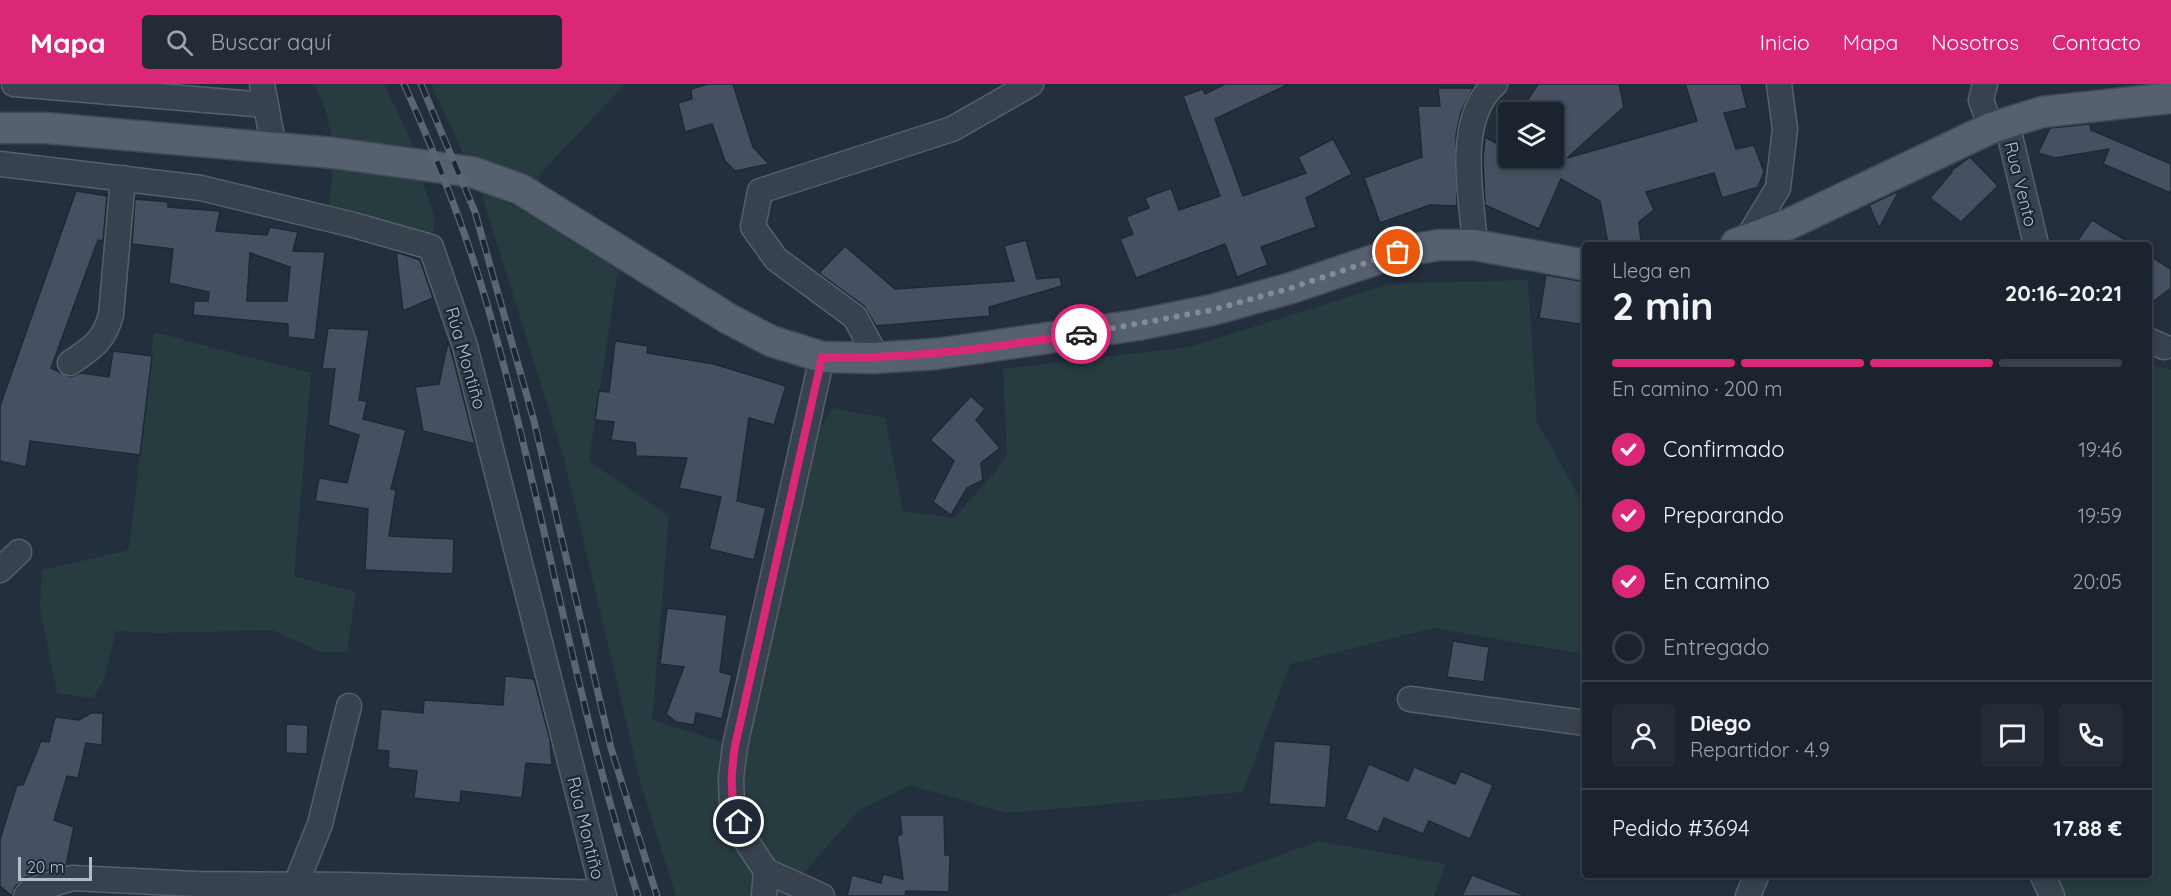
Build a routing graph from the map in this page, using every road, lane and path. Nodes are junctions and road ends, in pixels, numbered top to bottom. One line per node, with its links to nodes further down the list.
1 (14, 84): 6 (street)
2 (1030, 84): 19 (street)
3 (1495, 84): 16 (street)
4 (1779, 84): 13 (street)
5 (1985, 84): 8 (street, Rua Vento)
6 (264, 95): 10 (street)
7 (2171, 98): 8 (main road)
8 (1999, 126): 14 (main road); 15 (street, Rua Vento)
9 (0, 128): 10 (main road)
10 (274, 148): 18 (main road)
11 (0, 164): 12 (street, Rúa Montiño)
12 (123, 178): 20 (street); 30 (street, Rúa Montiño)
13 (1743, 242)
14 (1744, 242)
15 (2035, 242)
16 (1475, 245): 17 (main road); 19 (main road)
17 (1582, 264)
18 (822, 357): 19 (main road); 26 (street)
19 (877, 358)
20 (70, 363)
21 (19, 552): 22 (street)
22 (0, 570)
23 (1410, 699): 25 (street)
24 (349, 706): 29 (street)
25 (1582, 722)
26 (766, 871): 32 (street); 33 (street)
27 (1755, 878): 34 (street)
28 (2044, 878): 35 (street)
29 (296, 884): 30 (street); 31 (street)
30 (603, 894)
31 (26, 896)
32 (764, 896)
33 (822, 896)
34 (1748, 896)
35 (2052, 896)

